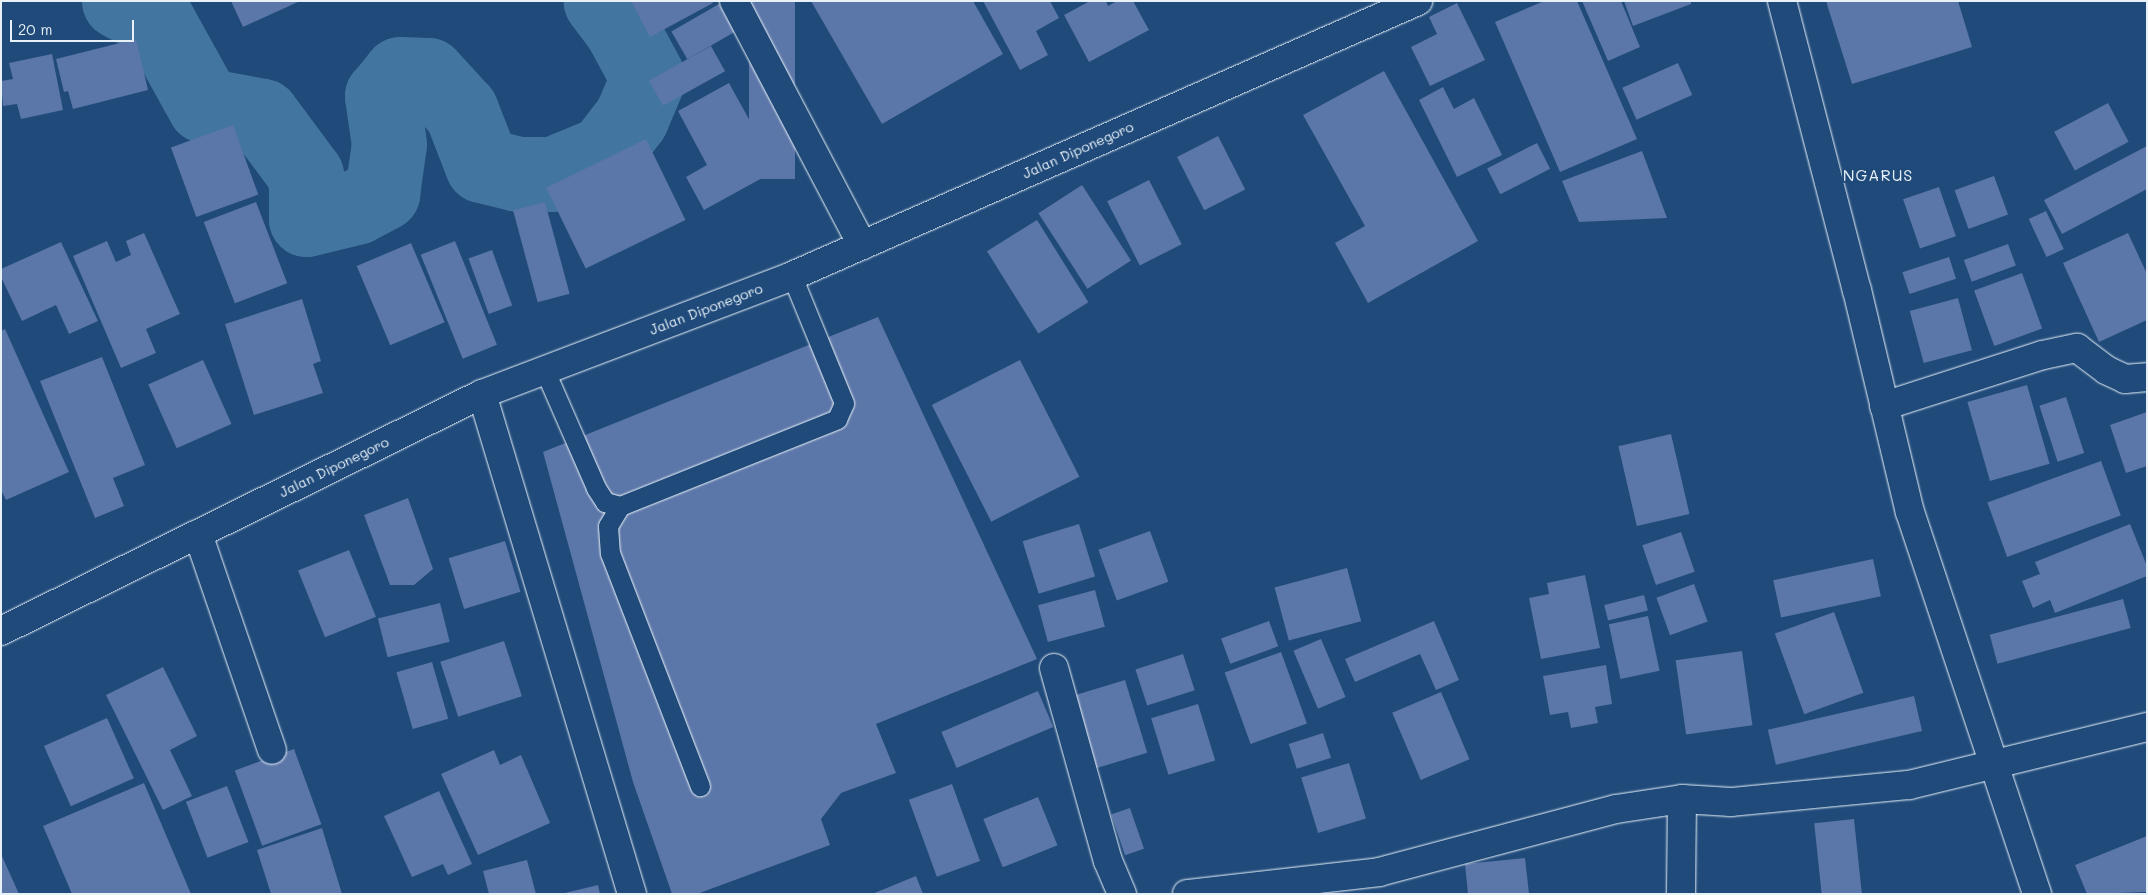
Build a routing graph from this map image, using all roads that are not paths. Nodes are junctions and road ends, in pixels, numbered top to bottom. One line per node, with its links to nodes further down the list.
1 (734, 1): 4 (street)
2 (1418, 1): 4 (street, Jalan Diponegoro)
3 (1782, 1): 9 (street)
4 (862, 245): 5 (street, Jalan Diponegoro)
5 (792, 276): 6 (street, Jalan Diponegoro); 10 (lane)
6 (545, 371): 8 (street, Jalan Diponegoro); 10 (lane)
7 (2147, 377): 9 (street)
8 (482, 394): 11 (street, Jalan Diponegoro); 19 (street)
9 (1884, 406): 16 (street)
10 (620, 506): 17 (lane)
11 (198, 534): 12 (street, Jalan Diponegoro); 15 (street)
12 (1, 631)
13 (1054, 668): 20 (street)
14 (2147, 727): 16 (street)
15 (272, 750)
16 (1993, 764): 18 (street); 23 (street)
17 (700, 786)
18 (1682, 799): 21 (street); 22 (street)
19 (632, 894)
20 (1122, 894)
21 (1188, 894)
22 (1681, 894)
23 (2037, 894)

